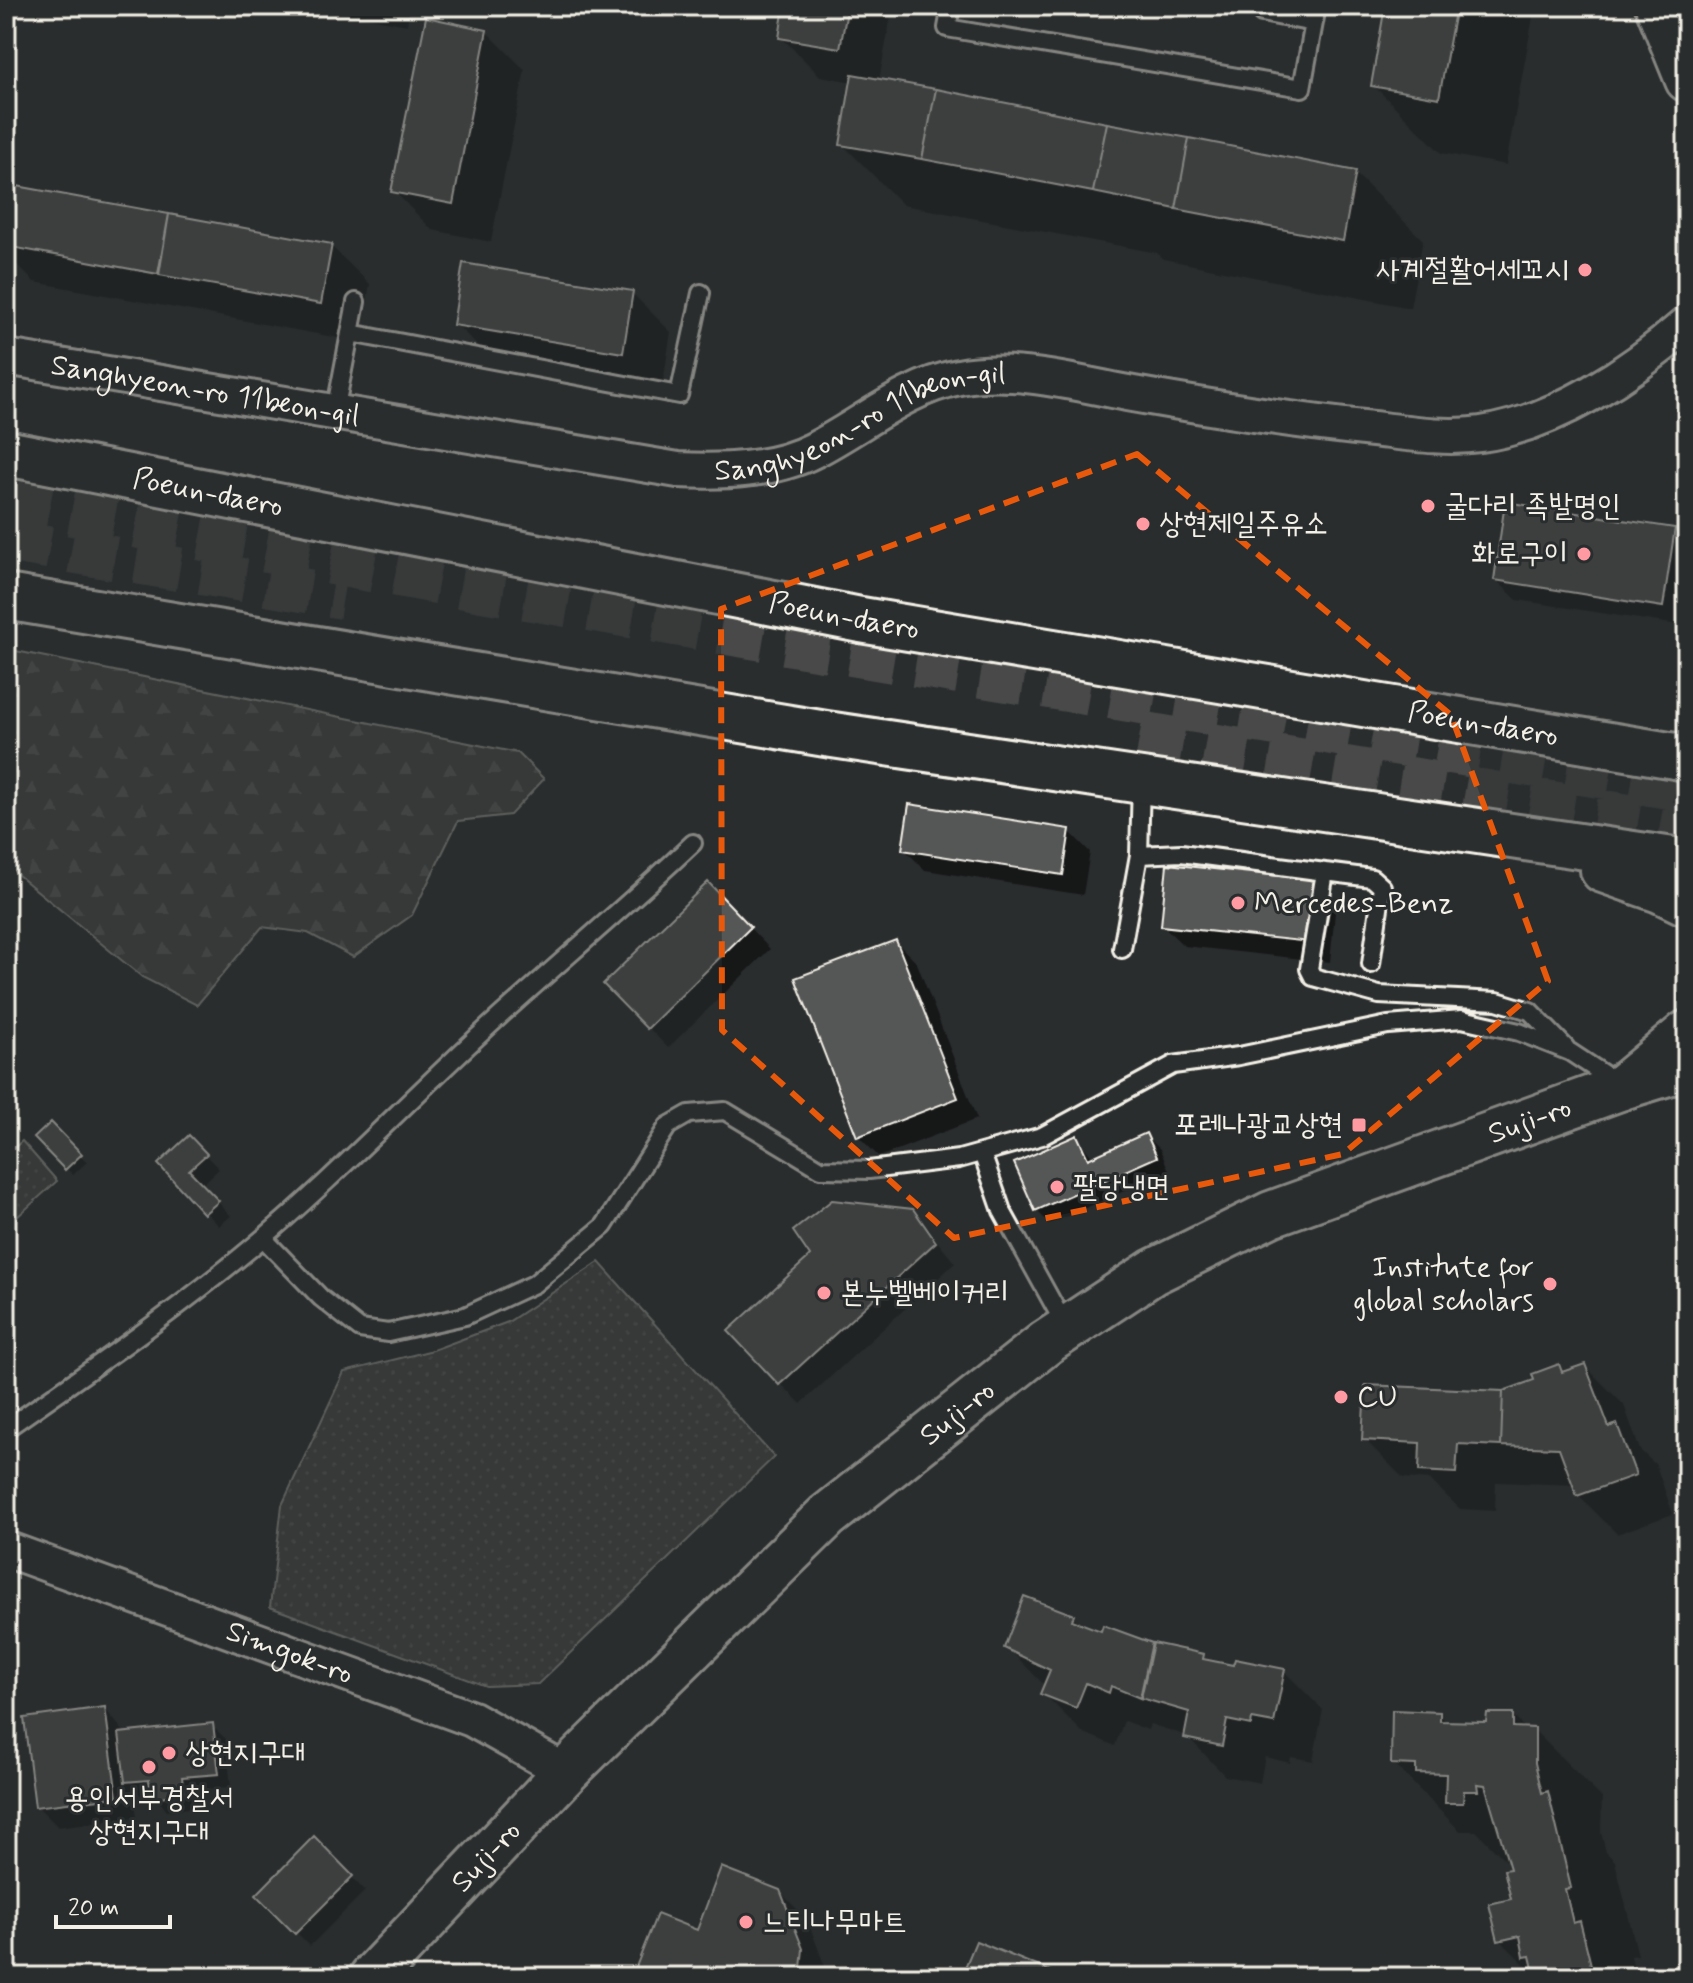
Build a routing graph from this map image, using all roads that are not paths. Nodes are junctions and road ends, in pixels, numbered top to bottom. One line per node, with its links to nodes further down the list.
1 (951, 6): 4 (lane)
2 (1657, 6): 5 (street)
3 (1262, 13): 4 (lane)
4 (1315, 14)
5 (1687, 80)
6 (701, 293): 9 (lane)
7 (356, 302): 9 (lane)
8 (1687, 324): 11 (street, Sanghyeon-ro 11beon-gil)
9 (350, 333): 11 (lane)
10 (6, 357): 11 (street, Sanghyeon-ro 11beon-gil)
11 (335, 412)
12 (6, 453): 14 (main road, Poeun-daero)
13 (6, 597): 15 (main road)
14 (1687, 758)
15 (1141, 780): 16 (main road); 18 (lane)
16 (1544, 840): 19 (main road); 21 (main road)
17 (693, 843): 29 (lane)
18 (1139, 855): 20 (lane); 22 (lane)
19 (1687, 862)
20 (1325, 872): 23 (lane); 25 (lane)
21 (1687, 903)
22 (1122, 949)
23 (1371, 964)
24 (1687, 1033): 27 (main road)
25 (1570, 1052): 27 (lane); 28 (lane)
26 (1687, 1067): 27 (main road, Suji-ro)
27 (1622, 1087): 30 (main road, Suji-ro)
28 (982, 1153): 29 (lane); 30 (lane)
29 (263, 1238): 31 (lane)
30 (1067, 1329): 33 (main road, Suji-ro)
31 (6, 1429)
32 (6, 1549): 33 (street, Simgok-ro)
33 (566, 1772): 34 (main road, Suji-ro)
34 (372, 1977)

